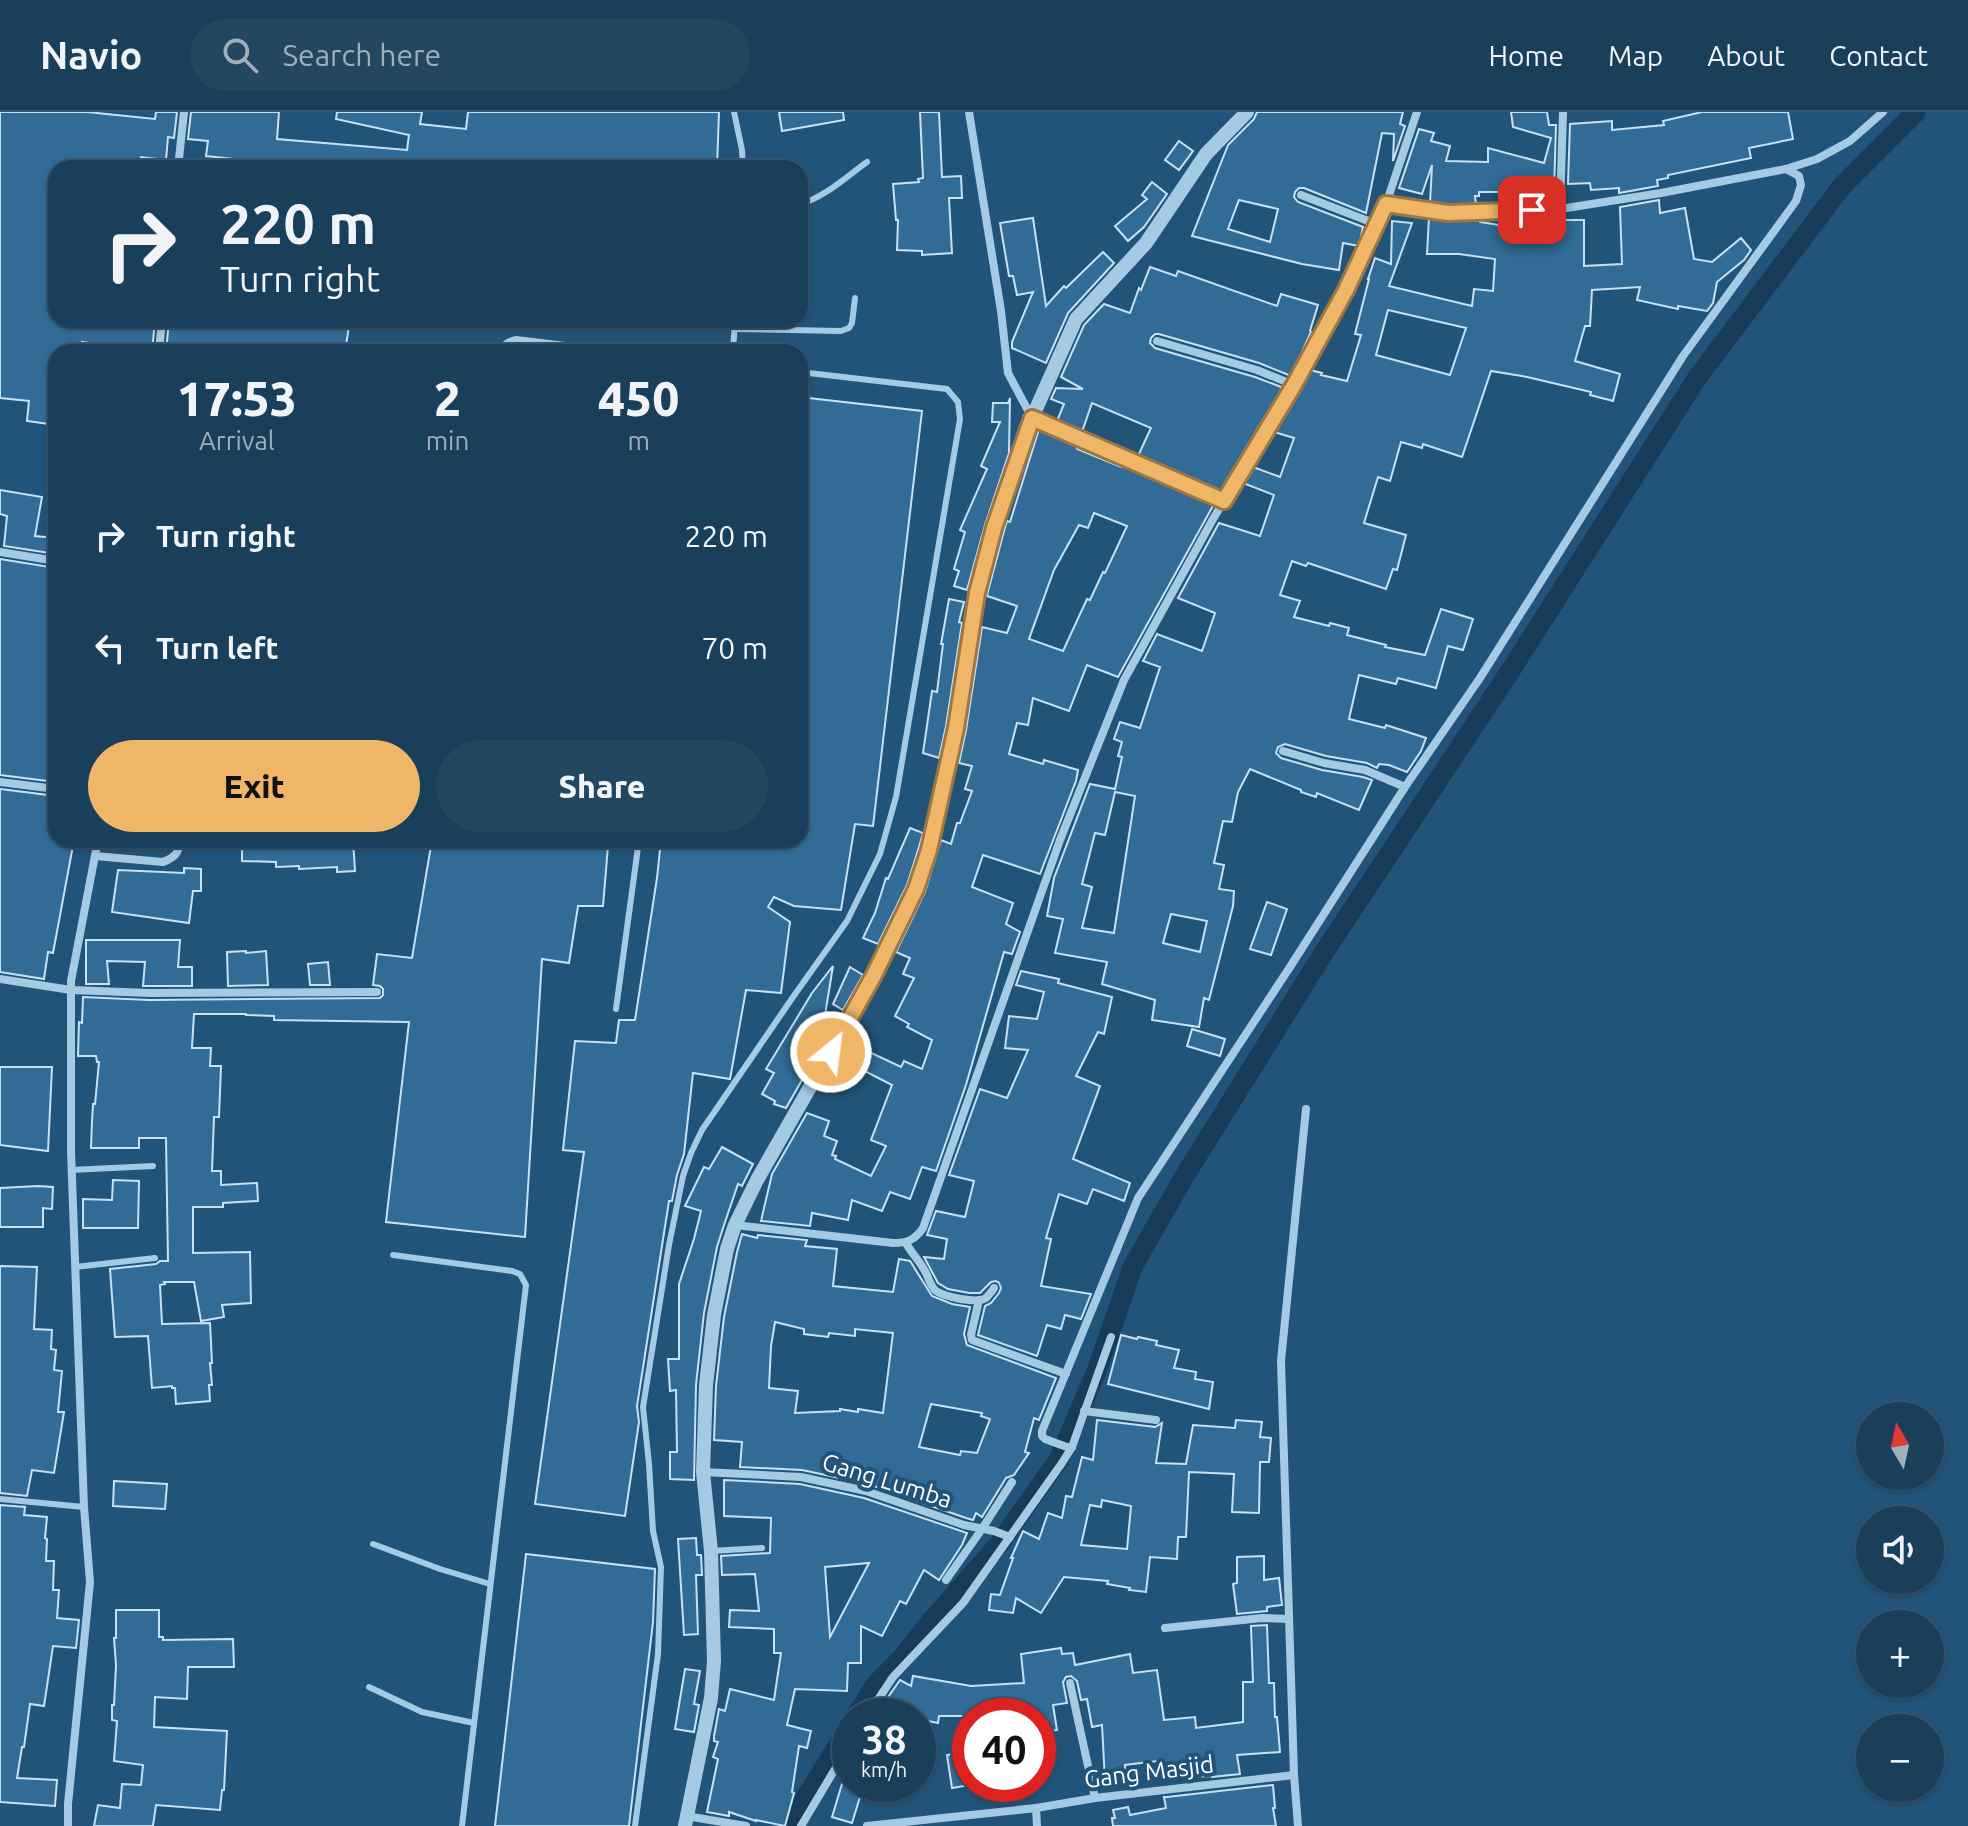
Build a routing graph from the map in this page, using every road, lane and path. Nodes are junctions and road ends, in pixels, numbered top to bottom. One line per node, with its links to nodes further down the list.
1 (184, 112): 8 (street)
2 (734, 112): 9 (lane)
3 (969, 112): 25 (street)
4 (1247, 112): 25 (street)
5 (1417, 112): 14 (street)
6 (1563, 112): 15 (street)
7 (1883, 112): 11 (street)
8 (179, 160)
9 (743, 160)
10 (867, 162): 13 (lane)
11 (1786, 169): 15 (street); 31 (street)
12 (1301, 195): 16 (street)
13 (808, 202)
14 (1386, 204): 15 (street); 16 (street)
15 (1560, 209)
16 (1376, 224): 24 (street)
17 (855, 298): 18 (lane)
18 (734, 329): 22 (lane)
19 (1157, 341): 24 (street)
20 (505, 344): 21 (lane)
21 (556, 344)
22 (733, 344)
23 (808, 373): 80 (lane)
24 (1294, 385): 26 (street)
25 (1032, 418): 26 (street); 44 (street)
26 (1224, 501): 45 (street)
27 (0, 552): 28 (street)
28 (48, 560)
29 (1283, 751): 31 (street)
30 (0, 782): 32 (street)
31 (1405, 787): 52 (street)
32 (48, 788)
33 (96, 848): 36 (street)
34 (179, 848): 36 (street)
35 (638, 848): 40 (lane)
36 (95, 856): 38 (street)
37 (0, 979): 38 (street)
38 (71, 990): 39 (street); 43 (street)
39 (377, 992)
40 (616, 1009)
41 (1306, 1109): 67 (street)
42 (153, 1166): 43 (lane)
43 (71, 1170): 48 (street)
44 (735, 1225): 45 (street); 56 (street)
45 (906, 1243): 50 (street)
46 (393, 1255): 66 (lane)
47 (155, 1258): 48 (lane)
48 (75, 1267): 59 (street)
49 (994, 1288): 50 (street)
50 (979, 1300): 52 (street)
51 (1111, 1337): 53 (street)
52 (1066, 1374): 55 (street)
53 (1084, 1411): 54 (street); 55 (street)
54 (1156, 1420)
55 (1069, 1447): 61 (street)
56 (703, 1472): 60 (street, Gang Lumba); 64 (street)
57 (1012, 1482): 60 (street)
58 (0, 1499): 59 (lane)
59 (84, 1507): 78 (street)
60 (982, 1529): 61 (street, Gang Lumba); 65 (street)
61 (1008, 1537): 71 (street)
62 (373, 1544): 66 (lane)
63 (762, 1548): 64 (lane)
64 (711, 1551): 77 (street)
65 (946, 1580)
66 (490, 1584): 72 (lane)
67 (1289, 1619): 68 (street); 74 (street)
68 (1165, 1628)
69 (1070, 1683): 75 (street)
70 (369, 1687): 72 (lane)
71 (879, 1698)
72 (474, 1723): 79 (lane)
73 (832, 1774): 82 (street)
74 (1294, 1775): 75 (street, Gang Masjid); 85 (street)
75 (1095, 1798): 76 (street, Gang Masjid)
76 (1036, 1808): 83 (street, Gang Masjid); 84 (street)
77 (686, 1821): 81 (street)
78 (68, 1826)
79 (462, 1826)
80 (635, 1826)
81 (746, 1826)
82 (801, 1826)
83 (867, 1826)
84 (1037, 1826)
85 (1298, 1826)

